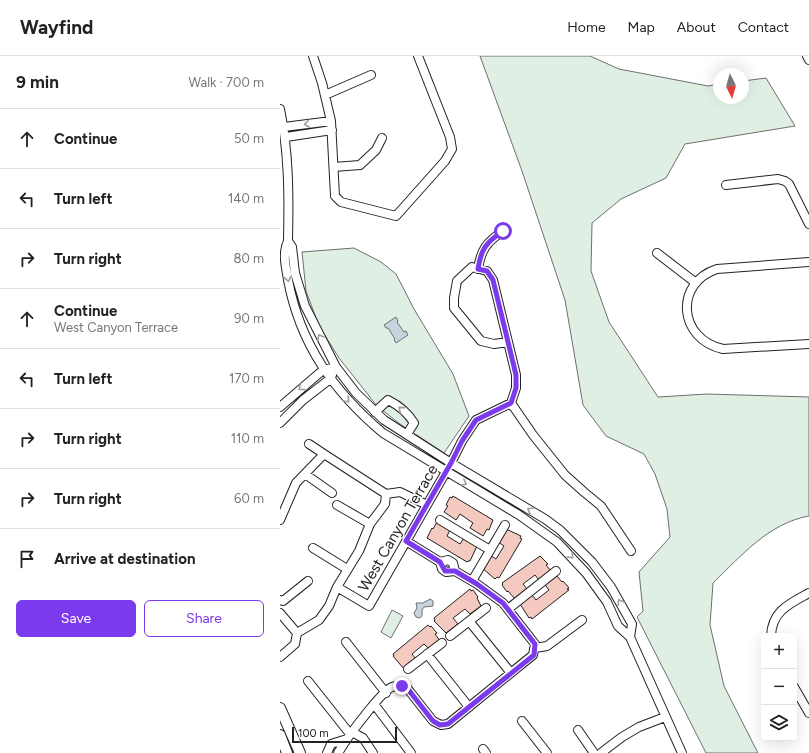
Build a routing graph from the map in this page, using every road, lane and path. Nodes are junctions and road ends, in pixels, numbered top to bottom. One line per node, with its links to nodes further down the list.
1 (313, 56): 6 (street)
2 (418, 56): 13 (street)
3 (807, 56): 4 (street)
4 (809, 60)
5 (370, 75): 6 (street)
6 (325, 95): 8 (street)
7 (280, 109): 9 (street)
8 (331, 121): 9 (street, one-way to 9); 10 (street)
9 (284, 128): 11 (street)
10 (332, 130): 11 (street); 13 (street)
11 (286, 137): 17 (street)
12 (382, 138): 13 (street)
13 (334, 167)
14 (726, 185): 15 (street)
15 (809, 224)
16 (503, 231): 20 (street)
17 (284, 241): 24 (street, one-way to 17); 25 (street, one-way to 25)
18 (657, 254): 21 (street)
19 (809, 262): 21 (street)
20 (478, 269): 22 (street); 22 (street)
21 (696, 284): 23 (street)
22 (508, 342): 27 (street)
23 (809, 344)
24 (336, 367): 25 (street); 26 (street); 29 (street)
25 (323, 370): 26 (street); 28 (street, one-way to 28)
26 (330, 379): 30 (street); 35 (street, one-way to 35)
27 (511, 403): 34 (street, West Canyon Terrace); 48 (street)
28 (280, 407)
29 (376, 412): 31 (street); 31 (street, one-way to 29)
30 (280, 423)
31 (407, 434): 34 (street)
32 (309, 444): 33 (street)
33 (324, 454): 36 (street); 38 (street)
34 (451, 463): 35 (street, West Canyon Terrace); 64 (street, one-way to 34)
35 (446, 472): 40 (street, West Canyon Terrace); 64 (street, one-way to 64)
36 (305, 474): 37 (street); 41 (street)
37 (332, 493)
38 (386, 494): 40 (street); 43 (street)
39 (337, 505): 43 (street)
40 (427, 505): 45 (street, West Canyon Terrace)
41 (280, 520)
42 (440, 520): 47 (street)
43 (370, 524): 49 (street)
44 (505, 525): 47 (street)
45 (406, 541): 52 (street); 53 (street, West Canyon Terrace)
46 (313, 548): 49 (street)
47 (490, 550): 52 (street)
48 (631, 551)
49 (347, 569): 53 (street)
50 (556, 571): 57 (street)
51 (308, 581): 55 (street)
52 (472, 581): 57 (street)
53 (336, 587): 61 (street)
54 (809, 593): 62 (street)
55 (280, 600)
56 (486, 608): 60 (street)
57 (508, 609): 67 (street)
58 (280, 613): 61 (street)
59 (582, 620): 67 (street)
60 (469, 621): 63 (street); 71 (street)
61 (297, 633): 69 (street)
62 (771, 633)
63 (450, 636)
64 (630, 637): 79 (street)
65 (346, 642): 74 (street)
66 (442, 643): 68 (street)
67 (534, 648): 71 (street)
68 (427, 654): 70 (street); 76 (street)
69 (280, 657)
70 (408, 669)
71 (511, 673): 76 (street)
72 (308, 681): 83 (street)
73 (797, 692): 78 (street)
74 (386, 693): 75 (street); 76 (street)
75 (374, 704): 83 (street); 89 (street)
76 (469, 707)
77 (280, 708): 85 (main road)
78 (809, 713)
79 (665, 717): 92 (street); 93 (street)
80 (522, 721): 90 (street)
81 (578, 730): 91 (street)
82 (280, 735): 84 (main road)
83 (350, 735): 86 (street); 87 (street); 88 (street)
84 (287, 753)
85 (300, 753)
86 (326, 753)
87 (338, 753)
88 (373, 753)
89 (411, 753)
90 (547, 753)
91 (594, 753)
92 (601, 753)
93 (682, 753)

